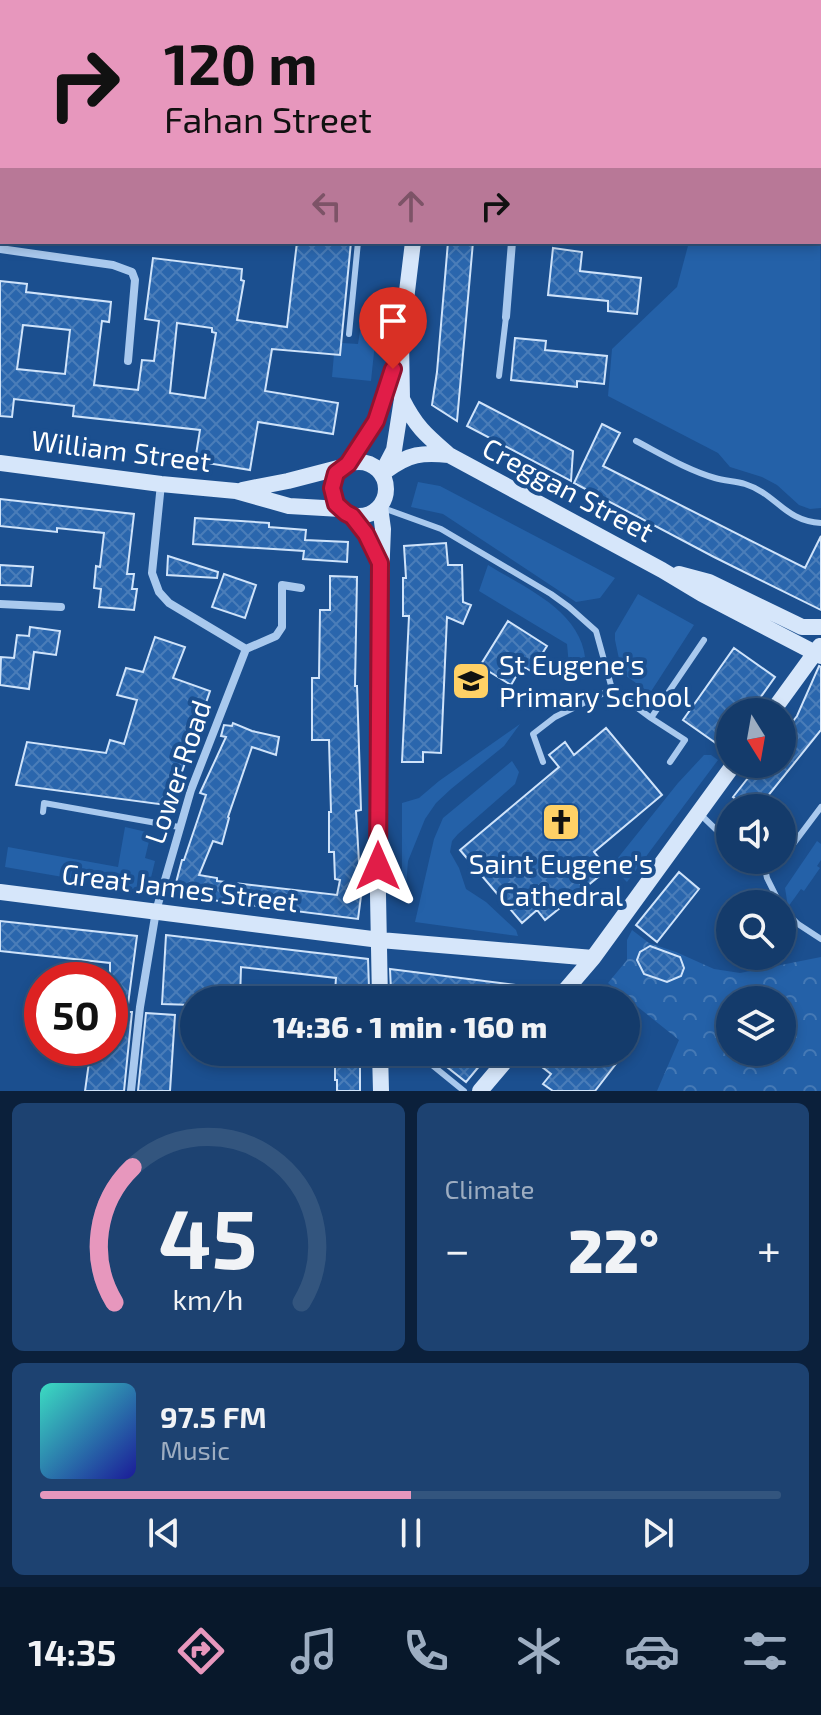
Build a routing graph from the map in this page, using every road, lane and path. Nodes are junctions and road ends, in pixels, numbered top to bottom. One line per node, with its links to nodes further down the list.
1 (358, 244): 6 (lane)
2 (409, 244): 7 (main road)
3 (512, 244): 5 (street)
4 (0, 249): 8 (street)
5 (506, 317): 9 (lane)
6 (349, 334)
7 (401, 341): 10 (main road); 14 (main road)
8 (128, 361)
9 (499, 376)
10 (402, 399): 12 (main road, Creggan Street); 15 (main road)
11 (636, 441): 20 (lane)
12 (449, 455): 15 (main road, Creggan Street); 22 (main road, Creggan Street)
13 (0, 463): 16 (main road, William Street)
14 (345, 466): 15 (main road); 17 (main road, William Street); 19 (main road)
15 (382, 473): 18 (main road)
16 (161, 484): 17 (main road, William Street); 28 (street)
17 (236, 491): 19 (main road, William Street)
18 (380, 507): 19 (main road); 21 (main road); 30 (lane)
19 (346, 512): 21 (main road)
20 (821, 523)
21 (380, 563): 48 (main road)
22 (662, 570): 26 (main road, Creggan Street); 29 (main road, Creggan Street)
23 (301, 588): 28 (street)
24 (0, 604): 25 (street)
25 (61, 607)
26 (821, 627)
27 (704, 640): 32 (lane)
28 (246, 649): 41 (street, Lower Road)
29 (819, 651): 31 (main road)
30 (612, 689): 32 (lane); 33 (lane)
31 (783, 698)
32 (651, 718): 34 (lane)
33 (543, 762)
34 (670, 762)
35 (724, 778): 39 (main road)
36 (821, 807): 43 (lane)
37 (43, 812): 38 (lane)
38 (100, 813): 40 (lane); 41 (lane)
39 (698, 813): 42 (lane); 49 (main road)
40 (99, 822)
41 (179, 827): 45 (street, Lower Road)
42 (716, 830)
43 (796, 840)
44 (0, 892): 45 (main road, Great James Street)
45 (156, 911): 48 (main road, Great James Street); 55 (street, Lower Road)
46 (796, 922): 47 (lane)
47 (821, 939)
48 (380, 940): 49 (main road, Great James Street); 50 (main road)
49 (593, 958): 51 (main road)
50 (380, 986)
51 (569, 986)
52 (380, 1066): 56 (main road)
53 (433, 1066): 57 (lane)
54 (501, 1066): 58 (main road)
55 (131, 1091)
56 (381, 1091)
57 (464, 1091)
58 (480, 1091)

